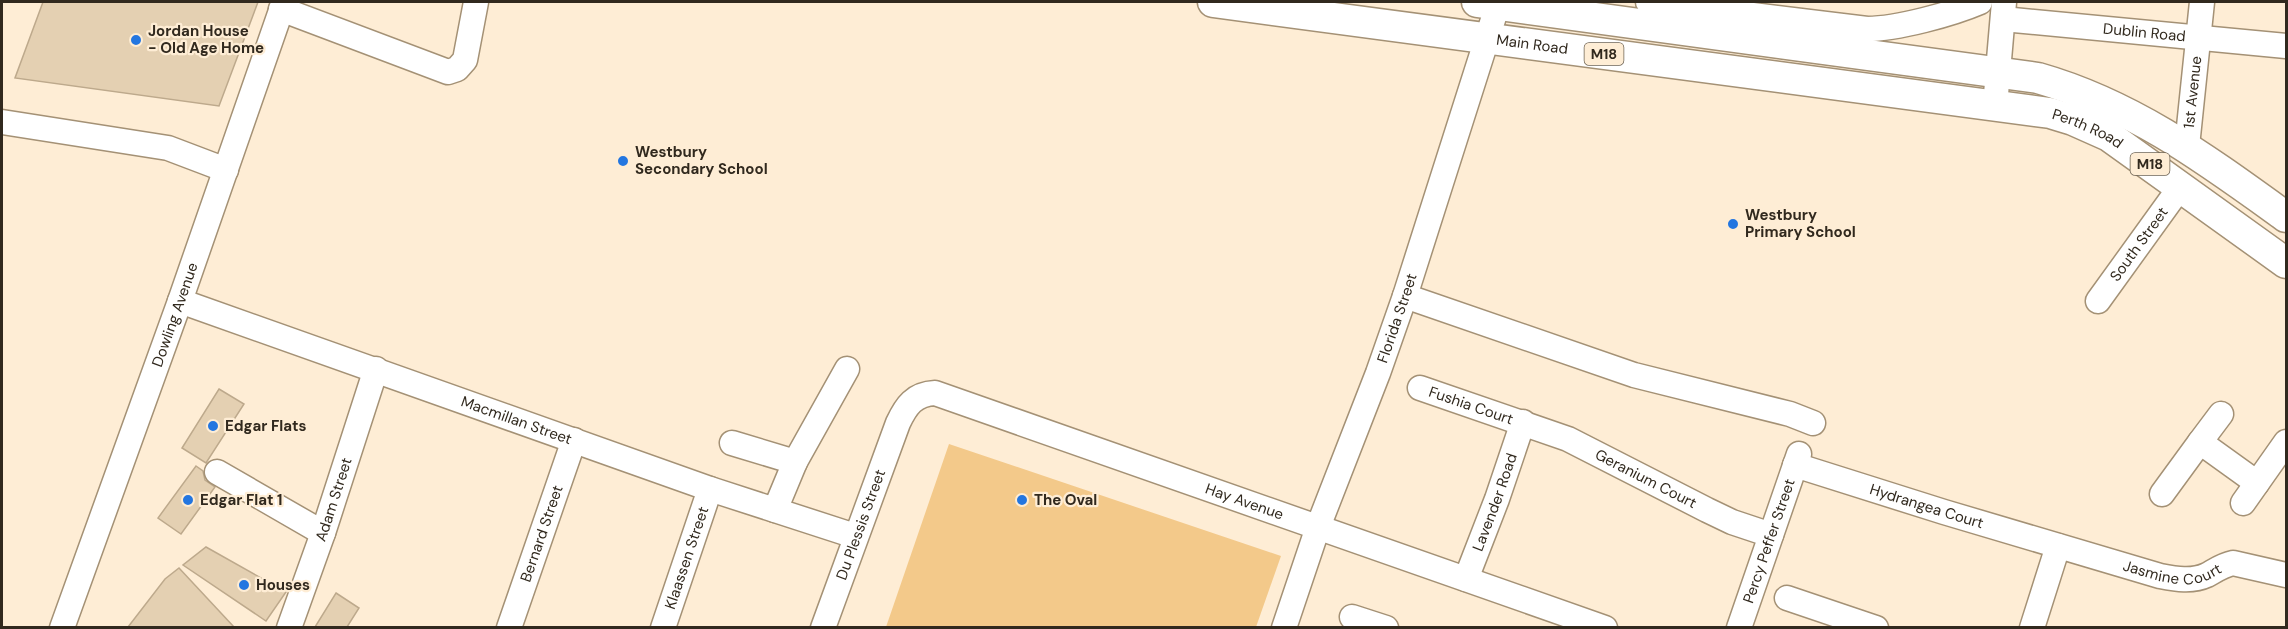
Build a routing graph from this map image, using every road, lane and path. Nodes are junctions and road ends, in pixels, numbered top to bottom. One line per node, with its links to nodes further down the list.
1 (476, 2): 7 (street)
2 (1213, 2): 10 (main road, Main Road / M18)
3 (1648, 2): 4 (street)
4 (1980, 2)
5 (2202, 2): 9 (street, 1st Avenue)
6 (1488, 3): 10 (street, Florida Street); 12 (main road, M18)
7 (282, 5): 16 (street, Dowling Avenue)
8 (2003, 10): 9 (street, Dublin Road); 12 (street)
9 (2199, 36): 11 (street, Dublin Road); 15 (street, 1st Avenue)
10 (1489, 37): 13 (main road, Main Road / M18); 20 (street, Florida Street)
11 (2286, 46)
12 (1998, 71): 13 (street); 15 (main road, M18)
13 (1995, 106): 17 (main road, Perth Road / M18)
14 (2, 122): 16 (street)
15 (2187, 146): 18 (main road, M18)
16 (226, 170): 21 (street, Dowling Avenue)
17 (2181, 186): 19 (main road, Perth Road / M18); 22 (street, South Street)
18 (2286, 217)
19 (2286, 263)
20 (1405, 296): 29 (street); 42 (street, Florida Street)
21 (180, 301): 23 (street, Macmillan Street); 51 (street, Dowling Avenue)
22 (2098, 301)
23 (376, 369): 30 (street, Macmillan Street); 43 (street, Adam Street)
24 (847, 369): 35 (street)
25 (1420, 388): 28 (street, Fushia Court)
26 (2221, 414): 32 (street)
27 (898, 423): 42 (street, Hay Avenue); 45 (street, Du Plessis Street)
28 (1522, 423): 44 (street, Geranium Court); 48 (street, Lavender Road)
29 (1813, 423)
30 (574, 440): 38 (street, Macmillan Street); 54 (street, Bernard Street)
31 (732, 442): 35 (street)
32 (2200, 442): 37 (street); 39 (street)
33 (2286, 442): 37 (street)
34 (1797, 460): 44 (street, Percy Peffer Street); 46 (street, Hydrangea Court)
35 (795, 462): 41 (street)
36 (217, 472): 43 (street)
37 (2257, 483): 40 (street)
38 (710, 489): 41 (street, Macmillan Street); 55 (street, Klaassen Street)
39 (2162, 494)
40 (2242, 503)
41 (775, 510): 45 (street, Macmillan Street)
42 (1318, 528): 48 (street, Hay Avenue); 57 (street, Florida Street)
43 (323, 533): 53 (street, Adam Street)
44 (1771, 535): 60 (street, Percy Peffer Street)
45 (855, 536): 56 (street, Du Plessis Street)
46 (2058, 546): 47 (street, Jasmine Court); 52 (street)
47 (2286, 575)
48 (1466, 579): 59 (street, Hay Avenue)
49 (1787, 598): 61 (street)
50 (1352, 617): 58 (street)
51 (65, 626)
52 (2038, 626)
53 (289, 627)
54 (509, 627)
55 (663, 627)
56 (823, 627)
57 (1284, 627)
58 (1386, 627)
59 (1605, 627)
60 (1739, 627)
61 (1876, 627)

